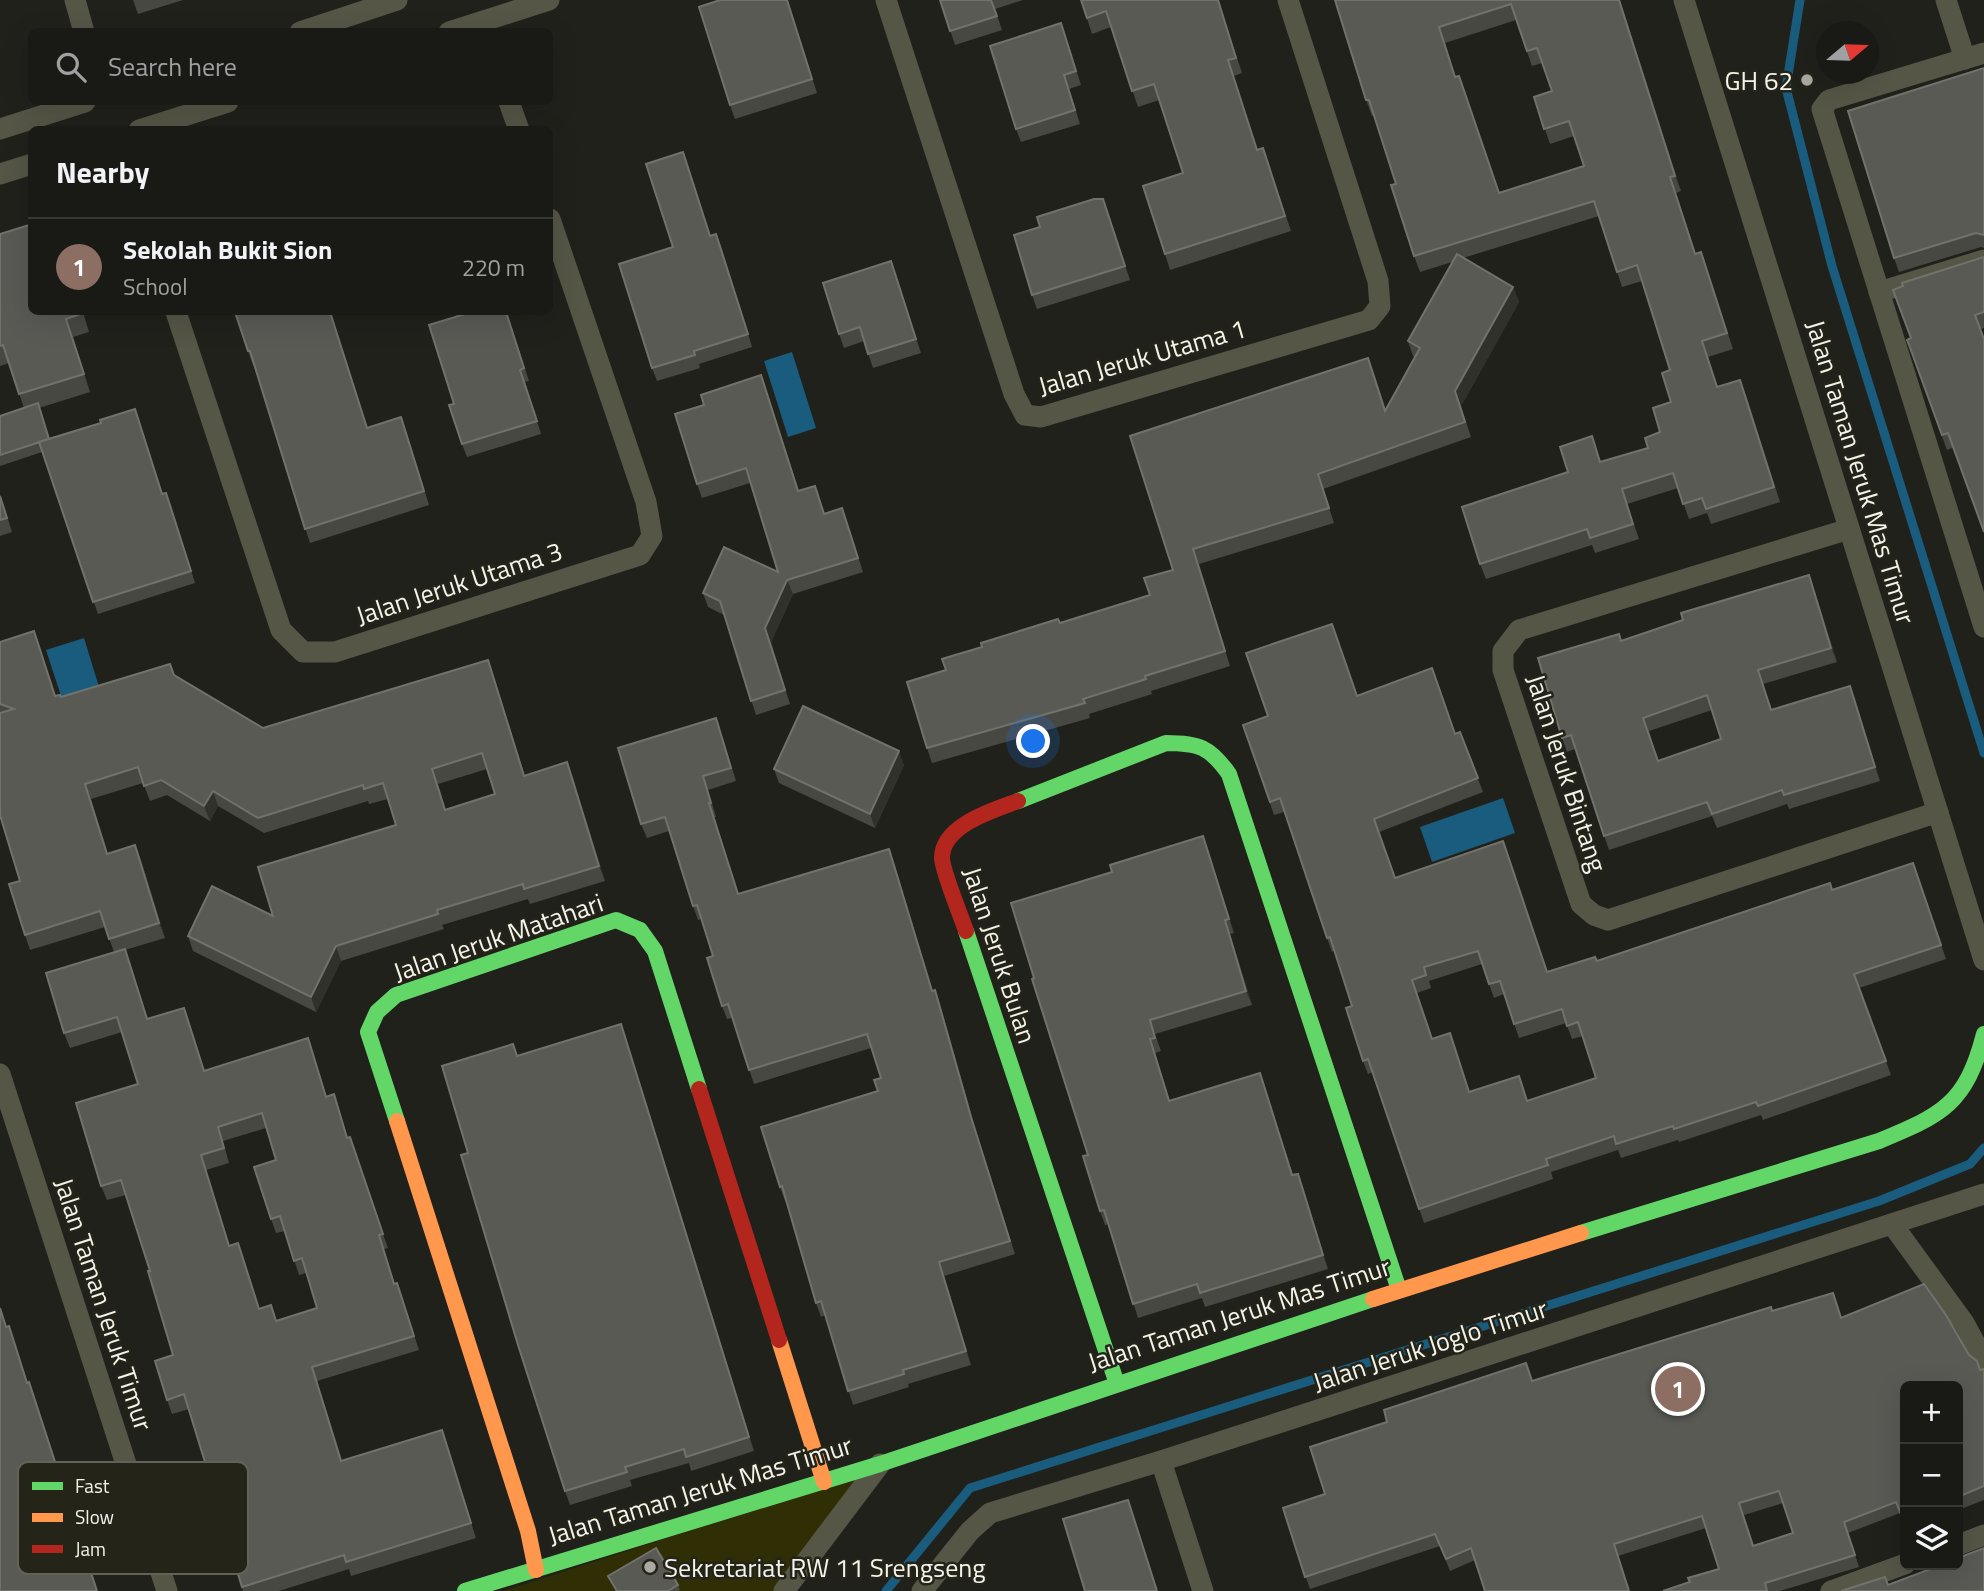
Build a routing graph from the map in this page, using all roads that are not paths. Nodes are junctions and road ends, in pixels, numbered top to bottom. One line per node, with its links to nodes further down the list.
1 (75, 0): 9 (street)
2 (397, 0): 10 (street)
3 (549, 0): 8 (street)
4 (886, 0): 5 (street, Jalan Jeruk Utama 1)
5 (1288, 0)
6 (1684, 0): 24 (street, Jalan Taman Jeruk Mas Timur)
7 (1946, 0): 11 (street)
8 (485, 26)
9 (83, 28)
10 (312, 28)
11 (1974, 56): 22 (street)
12 (76, 105): 17 (street)
13 (218, 105): 15 (street)
14 (510, 105): 16 (street)
15 (152, 126)
16 (518, 126)
17 (0, 129)
18 (28, 165): 19 (street)
19 (0, 174)
20 (553, 228): 23 (street, Jalan Jeruk Utama 3)
21 (1984, 260): 22 (street)
22 (1879, 292): 25 (street)
23 (177, 315)
24 (1849, 529): 26 (street, Jalan Taman Jeruk Mas Timur); 26 (street, Jalan Jeruk Bintang)
25 (1984, 626)
26 (1938, 813): 27 (street, Jalan Taman Jeruk Mas Timur)
27 (1984, 960)
28 (1984, 1034): 33 (street, Jalan Taman Jeruk Mas Timur)
29 (0, 1074): 30 (street, Jalan Taman Jeruk Timur)
30 (5, 1105): 37 (street, Jalan Taman Jeruk Timur)
31 (1984, 1194): 32 (street, Jalan Jeruk Joglo Timur)
32 (1892, 1224): 34 (street); 36 (street, Jalan Jeruk Joglo Timur)
33 (1399, 1290): 35 (street, Jalan Taman Jeruk Mas Timur); 35 (street, Jalan Jeruk Bulan)
34 (1984, 1360)
35 (1117, 1384): 38 (street, Jalan Taman Jeruk Mas Timur)
36 (1161, 1461): 48 (street, Jalan Jeruk Joglo Timur); 49 (street)
37 (124, 1462)
38 (880, 1464): 39 (street, Jalan Taman Jeruk Mas Timur); 47 (street)
39 (824, 1482): 43 (street, Jalan Taman Jeruk Mas Timur); 43 (street, Jalan Jeruk Matahari)
40 (1984, 1535): 41 (street)
41 (1963, 1543)
42 (1900, 1566): 50 (street)
43 (536, 1570): 46 (street, Jalan Taman Jeruk Mas Timur)
44 (161, 1574): 45 (street, Jalan Taman Jeruk Timur)
45 (167, 1591)
46 (465, 1591)
47 (784, 1591)
48 (922, 1591)
49 (1203, 1591)
50 (1831, 1591)

